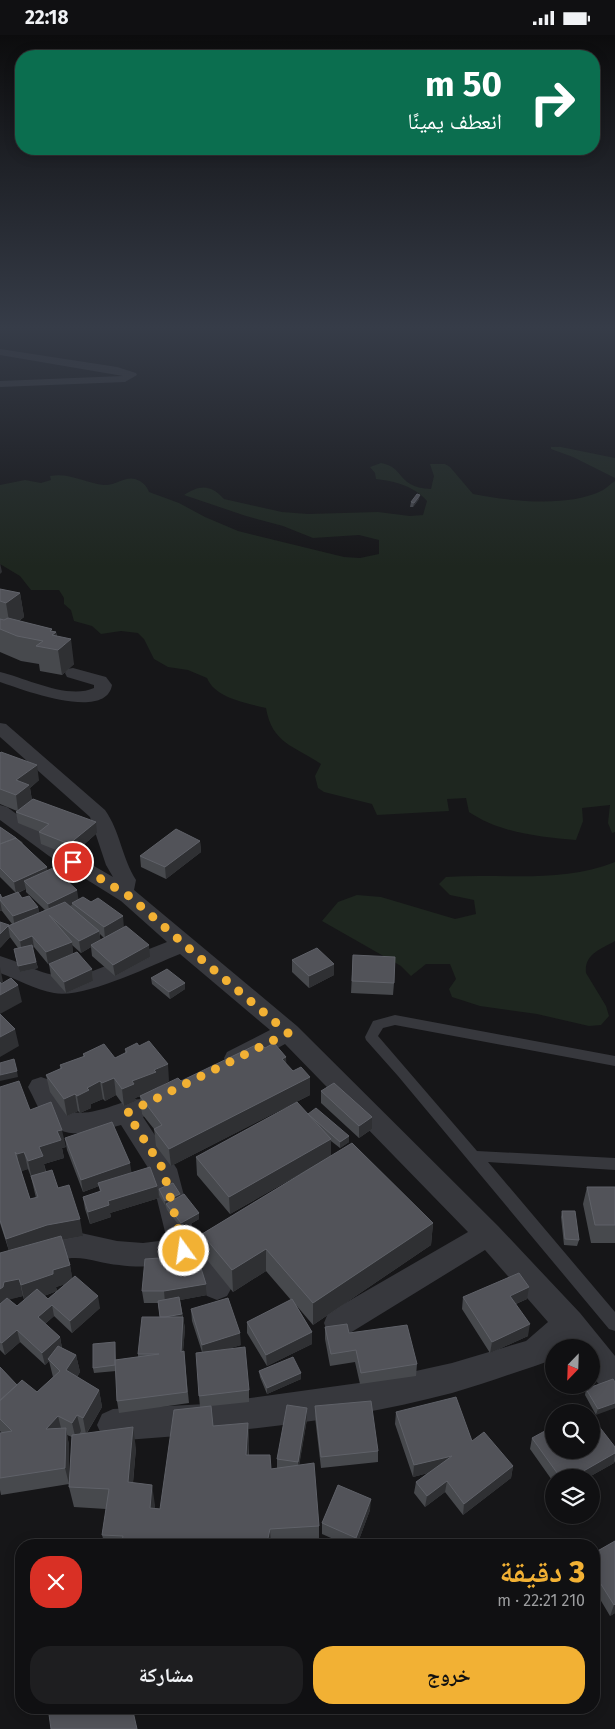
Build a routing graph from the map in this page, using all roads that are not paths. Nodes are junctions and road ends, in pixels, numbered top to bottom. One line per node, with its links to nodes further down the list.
1 (73, 673): 2 (street)
2 (0, 677)
3 (0, 728): 5 (street)
4 (0, 811): 5 (street)
5 (123, 891): 6 (street)
6 (184, 944): 7 (street); 8 (street)
7 (0, 963)
8 (288, 1033): 10 (street); 16 (street)
9 (615, 1061): 14 (lane)
10 (218, 1067)
11 (41, 1087): 13 (street)
12 (159, 1096): 13 (street)
13 (127, 1113): 17 (street)
14 (474, 1156): 15 (lane); 22 (lane)
15 (615, 1164)
16 (488, 1234): 20 (street); 21 (street)
17 (184, 1251): 18 (street); 19 (street)
18 (12, 1261)
19 (217, 1287)
20 (339, 1323)
21 (569, 1323): 23 (street); 26 (street)
22 (615, 1325)
23 (582, 1339)
24 (600, 1361): 25 (street)
25 (615, 1379)
26 (113, 1425)

